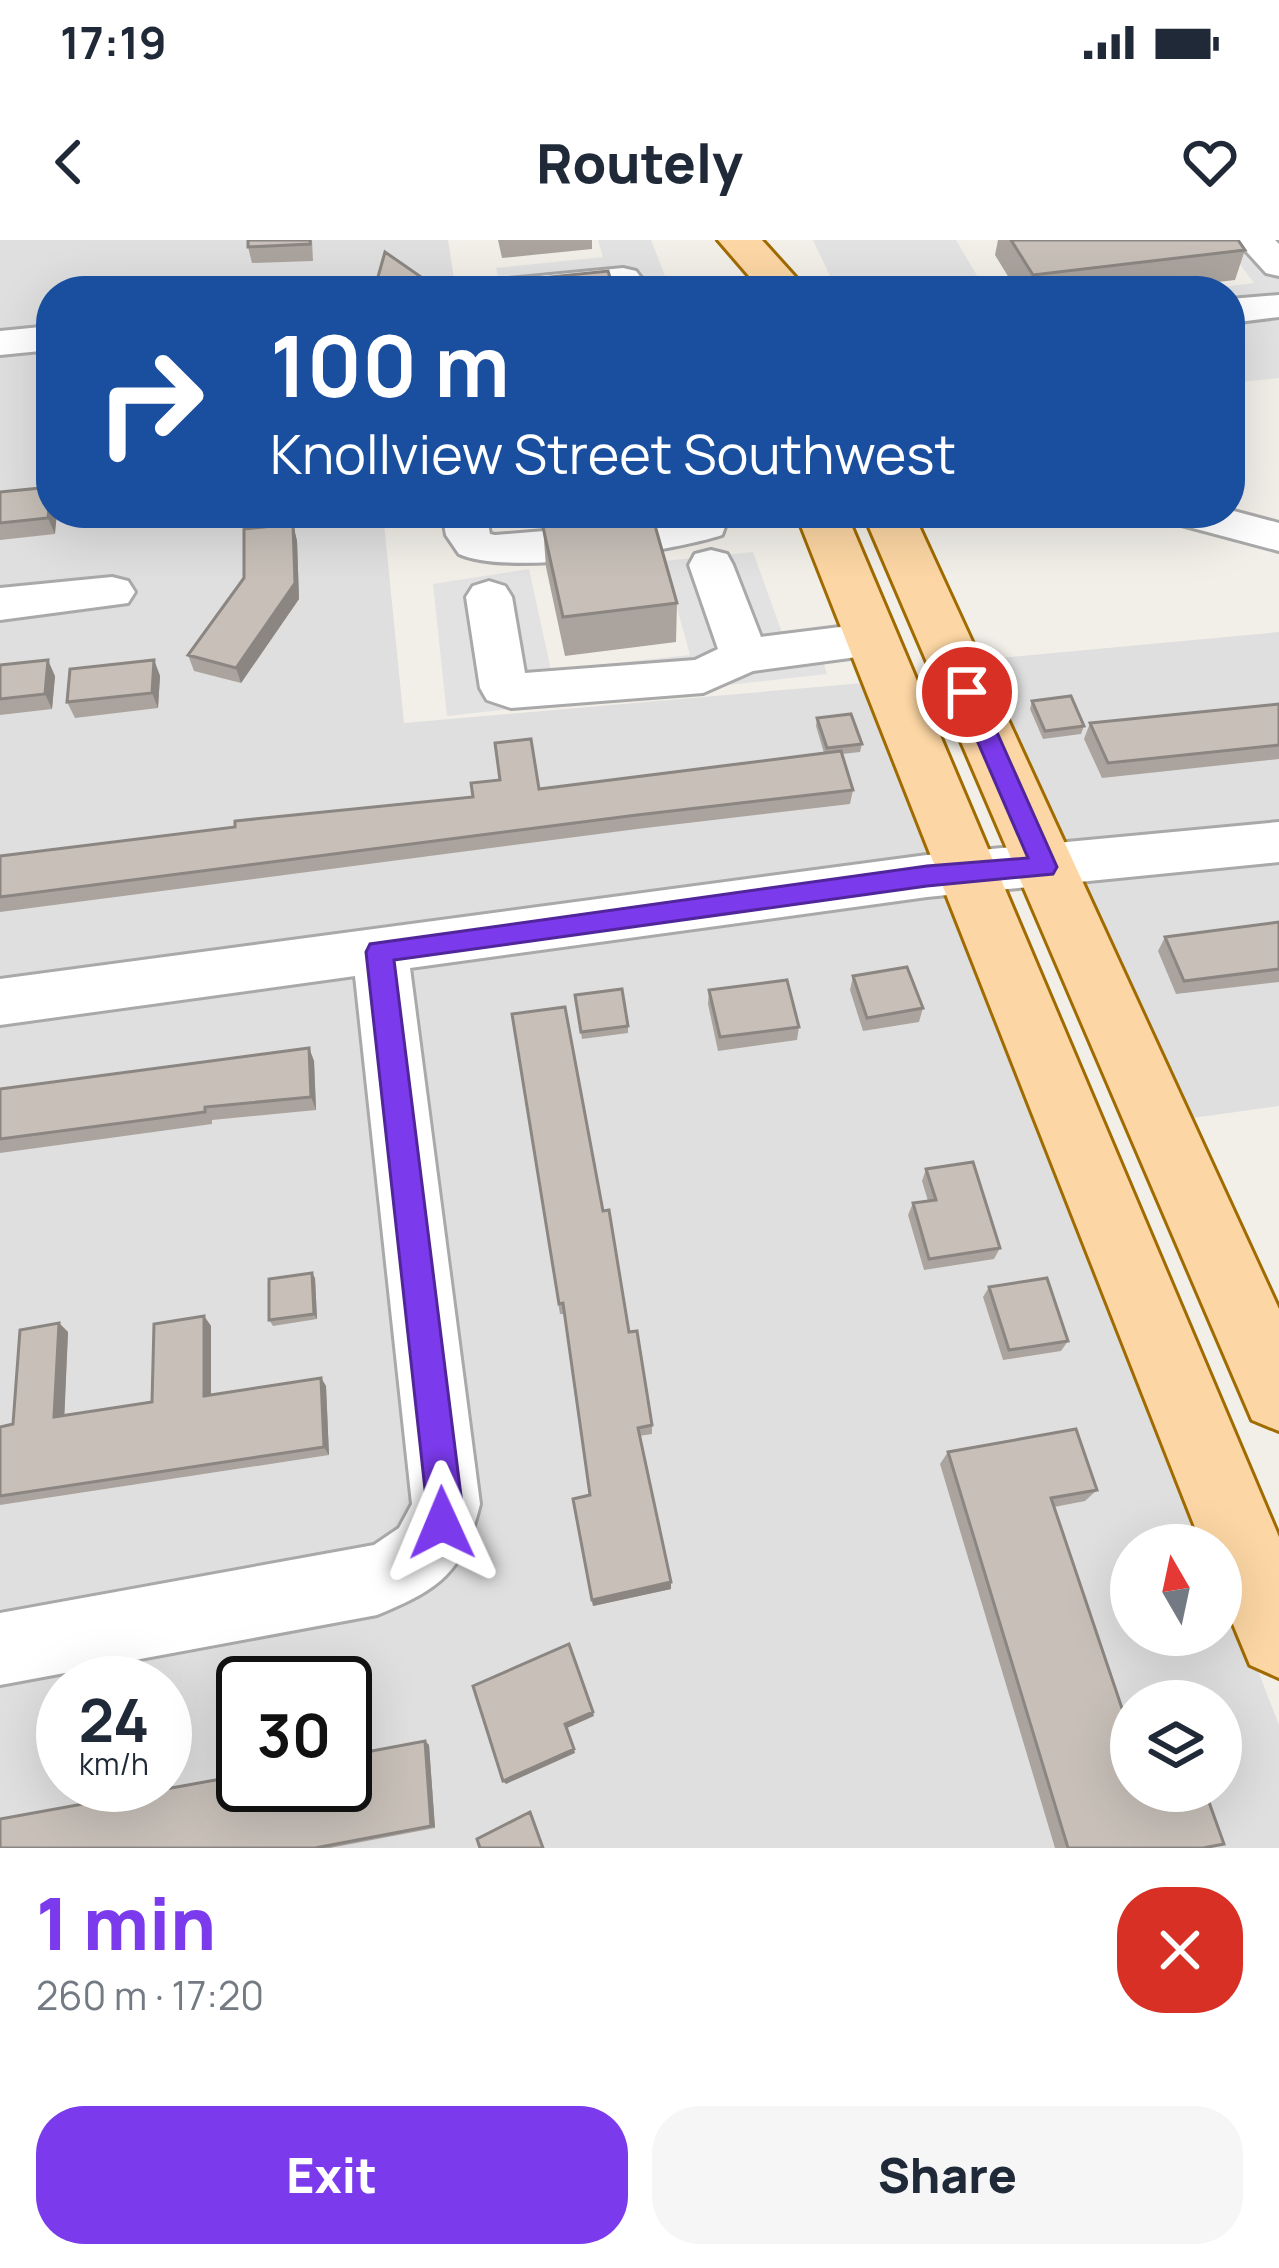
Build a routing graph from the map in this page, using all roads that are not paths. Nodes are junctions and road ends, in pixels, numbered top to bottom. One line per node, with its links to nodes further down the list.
1 (626, 240): 5 (street)
2 (738, 240): 6 (main road); 7 (main road)
3 (1253, 240): 4 (street)
4 (1279, 265)
5 (630, 276)
6 (734, 276)
7 (772, 276)
8 (1245, 300): 9 (street)
9 (1279, 306)
10 (36, 339): 11 (street)
11 (0, 343)
12 (467, 528): 13 (street)
13 (698, 528)
14 (827, 528): 22 (main road)
15 (895, 528): 25 (main road)
16 (1245, 528): 17 (street)
17 (1279, 537)
18 (710, 565): 23 (street)
19 (112, 592): 21 (street)
20 (489, 597): 23 (street)
21 (0, 604)
22 (872, 639): 23 (street); 26 (main road)
23 (744, 656)
24 (1279, 842): 25 (street)
25 (1045, 867): 26 (street); 29 (main road)
26 (968, 873): 27 (street); 30 (main road)
27 (380, 952): 28 (street); 31 (street)
28 (0, 1002)
29 (1279, 1394)
30 (1279, 1636)
31 (0, 1649)

